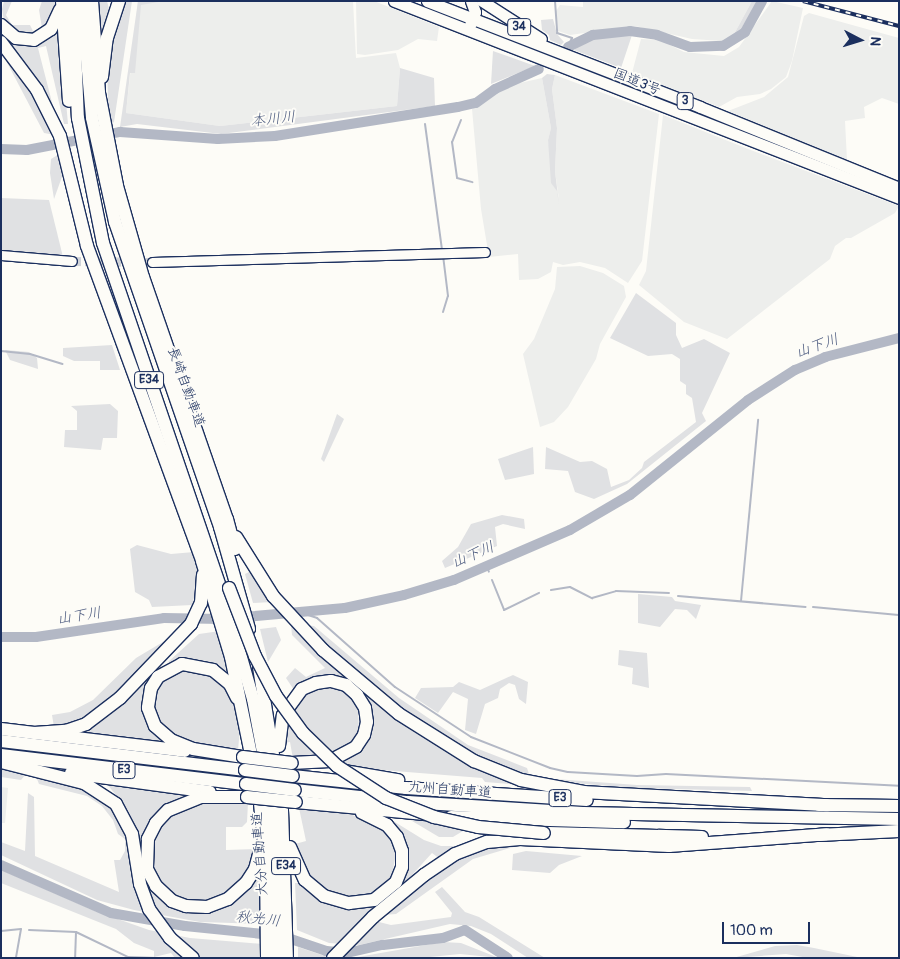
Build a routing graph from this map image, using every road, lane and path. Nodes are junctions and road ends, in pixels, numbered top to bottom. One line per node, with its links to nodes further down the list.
1 (61, 1): 12 (highway); 16 (highway)
2 (73, 1): 16 (highway)
3 (82, 1): 16 (highway)
4 (93, 1): 16 (highway)
5 (119, 1): 16 (highway)
6 (394, 1): 13 (highway, 国道3号 / 3)
7 (412, 1): 13 (highway)
8 (427, 1): 11 (highway, 国道3号 / 3)
9 (471, 1): 11 (highway)
10 (482, 1): 15 (highway, 34)
11 (472, 19): 13 (highway); 15 (highway, 国道3号 / 3)
12 (1, 25)
13 (467, 31): 19 (highway, 国道3号 / 3)
14 (1, 42): 17 (highway)
15 (556, 51): 18 (highway, 国道3号 / 3)
16 (88, 118): 17 (highway); 17 (highway)
17 (88, 159): 21 (highway, 長崎自動車道 / E34); 25 (highway, E34); 26 (highway); 27 (highway); 30 (highway)
18 (899, 188)
19 (899, 198)
20 (485, 252): 24 (street)
21 (124, 254): 26 (highway); 31 (highway, 長崎自動車道 / E34)
22 (1, 255): 23 (street)
23 (72, 261)
24 (152, 262)
25 (109, 264): 27 (highway); 30 (highway, E34)
26 (191, 411): 28 (highway)
27 (184, 512): 29 (highway)
28 (227, 519): 31 (highway); 46 (highway)
29 (192, 533): 30 (highway); 35 (highway)
30 (222, 595): 32 (highway, E34); 52 (highway, bridge)
31 (243, 597): 42 (highway, E34)
32 (226, 623): 33 (highway); 42 (highway, E34)
33 (248, 725): 41 (highway); 49 (highway)
34 (1, 729): 35 (highway)
35 (34, 733): 41 (highway)
36 (1, 741): 41 (highway, 九州自動車道 / E3)
37 (1, 754): 43 (highway, 九州自動車道 / E3)
38 (1, 762): 40 (highway)
39 (292, 763): 41 (highway, bridge); 45 (highway); 53 (highway)
40 (22, 767): 43 (highway); 55 (highway)
41 (248, 767): 41 (highway); 43 (highway); 45 (highway, 九州自動車道 / E3, bridge); 49 (highway)
42 (273, 779): 48 (highway, 大分自動車道 / E34); 54 (highway, 大分自動車道 / E34)
43 (247, 791): 44 (highway, 九州自動車道 / E3, bridge)
44 (295, 796): 50 (highway, 九州自動車道 / E3); 53 (highway)
45 (517, 796): 46 (highway, 九州自動車道 / E3)
46 (827, 805): 47 (highway, 九州自動車道 / E3)
47 (899, 806)
48 (282, 810): 53 (highway); 54 (highway, 大分自動車道 / E34)
49 (262, 817): 54 (highway)
50 (899, 819)
51 (899, 831): 52 (highway)
52 (827, 834): 57 (highway)
53 (288, 838): 54 (highway)
54 (281, 920): 56 (highway, 大分自動車道 / E34)
55 (189, 955)
56 (278, 957)
57 (333, 958)

